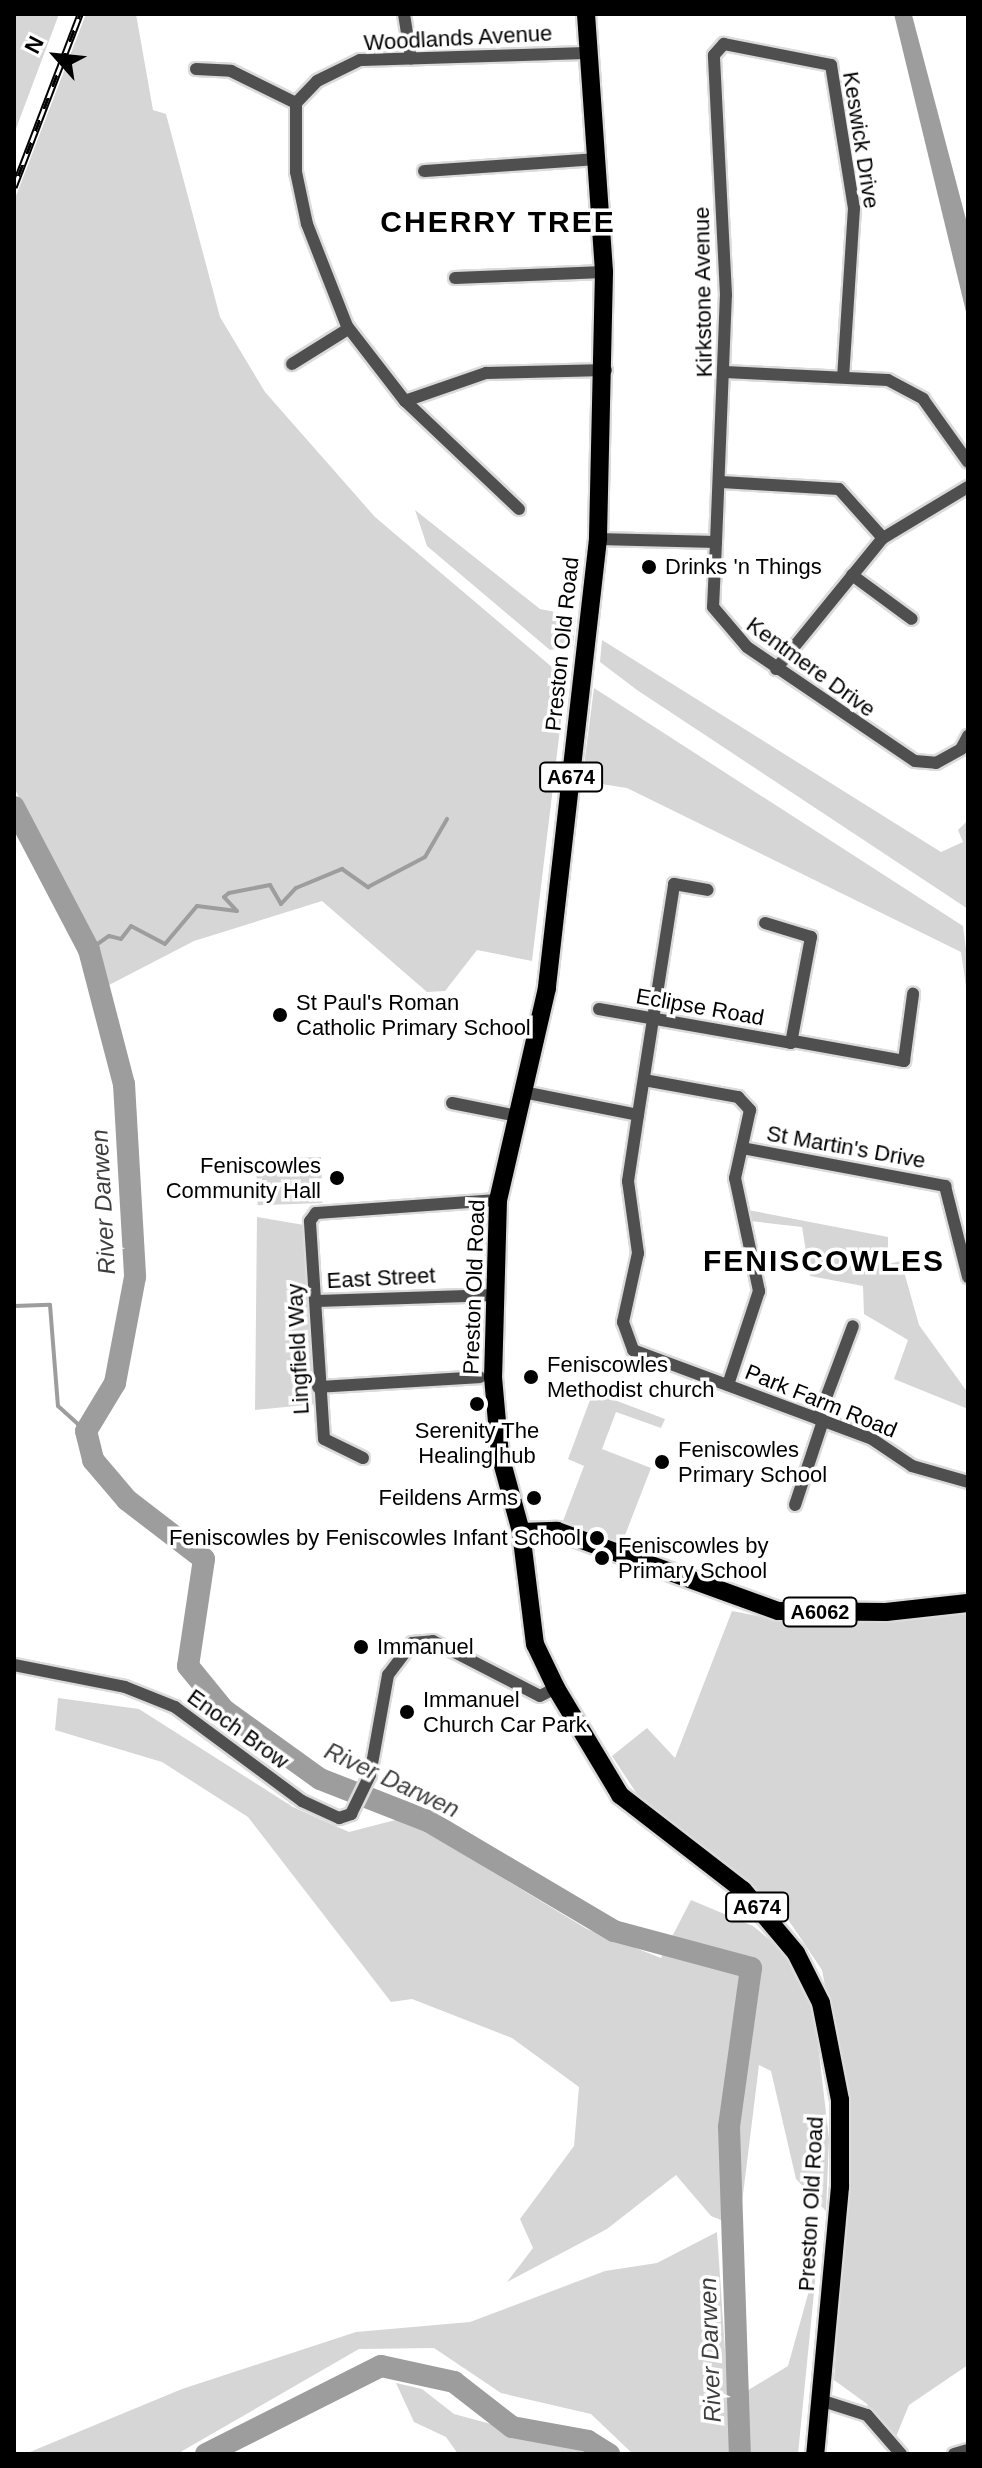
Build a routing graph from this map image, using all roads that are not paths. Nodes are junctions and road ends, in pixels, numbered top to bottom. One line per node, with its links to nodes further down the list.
1 (404, 14): 5 (street)
2 (586, 14): 4 (main road, Preston Old Road / A674)
3 (724, 44): 15 (street, Kirkstone Avenue); 16 (street, Keswick Drive)
4 (588, 53): 5 (street, Woodlands Avenue); 8 (main road, Preston Old Road / A674)
5 (411, 58): 7 (street, Woodlands Avenue)
6 (196, 69): 7 (street)
7 (296, 103): 12 (street)
8 (595, 159): 9 (street); 10 (main road, Preston Old Road / A674)
9 (424, 171)
10 (604, 272): 11 (street); 14 (main road, Preston Old Road / A674)
11 (455, 278)
12 (348, 329): 13 (street); 17 (street)
13 (292, 364)
14 (606, 370): 17 (street); 23 (main road, Preston Old Road / A674)
15 (725, 372): 16 (street); 19 (street, Kirkstone Avenue)
16 (843, 376): 18 (street)
17 (405, 401): 21 (street)
18 (968, 462)
19 (721, 482): 22 (street); 24 (street, Kirkstone Avenue)
20 (968, 487): 22 (street)
21 (519, 509)
22 (883, 538): 25 (street)
23 (598, 539): 24 (street); 36 (main road, Preston Old Road / A674)
24 (716, 542): 27 (street, Kentmere Drive)
25 (852, 575): 26 (street); 27 (street)
26 (912, 619)
27 (776, 669): 28 (street, Kentmere Drive)
28 (968, 736)
29 (707, 890): 33 (street, Park Farm Road)
30 (765, 923): 34 (street)
31 (913, 994): 34 (street, Eclipse Road)
32 (599, 1009): 33 (street, Eclipse Road)
33 (651, 1019): 34 (street, Eclipse Road); 35 (street, Park Farm Road)
34 (793, 1041)
35 (644, 1080): 38 (street, Park Farm Road); 40 (street)
36 (523, 1092): 38 (street); 39 (main road, Preston Old Road / A674)
37 (452, 1103): 39 (street)
38 (638, 1115): 47 (street, Park Farm Road)
39 (517, 1116): 41 (main road, Preston Old Road / A674)
40 (742, 1148): 42 (street, St Martin's Drive); 47 (street)
41 (498, 1200): 43 (main road, Preston Old Road / A674); 44 (street, Lingfield Way)
42 (968, 1277)
43 (497, 1295): 44 (street, East Street); 53 (main road, Preston Old Road / A674)
44 (316, 1301): 48 (street, Lingfield Way)
45 (853, 1326): 49 (street)
46 (480, 1377): 48 (street)
47 (728, 1385): 49 (street, Park Farm Road)
48 (318, 1387): 50 (street, Lingfield Way)
49 (820, 1420): 51 (street, Park Farm Road); 52 (street)
50 (363, 1458)
51 (968, 1482)
52 (795, 1505)
53 (521, 1532): 54 (main road, A6062); 56 (main road, Preston Old Road / A674)
54 (968, 1603)
55 (14, 1665): 56 (street, Enoch Brow)
56 (556, 1688): 57 (main road, Preston Old Road / A674)
57 (823, 2401): 59 (main road, Preston Old Road / A674); 60 (street)
58 (968, 2450): 61 (street)
59 (815, 2454)
60 (901, 2454)
61 (954, 2454)

